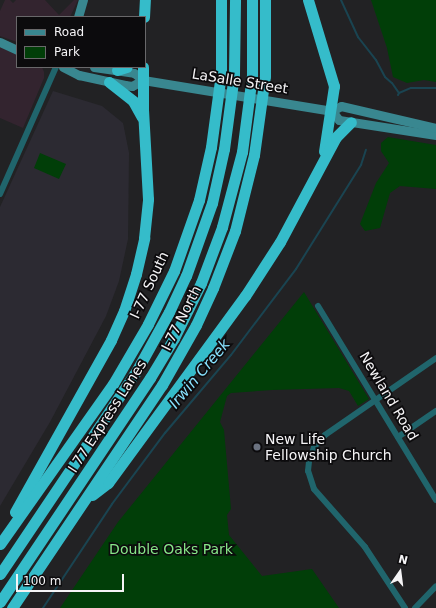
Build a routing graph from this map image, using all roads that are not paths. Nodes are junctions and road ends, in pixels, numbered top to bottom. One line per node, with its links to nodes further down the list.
1 (83, 0): 8 (main road)
2 (145, 0): 9 (highway)
3 (222, 0): 36 (highway, I-77 South)
4 (235, 0): 37 (highway, I 77 Express Lanes)
5 (252, 0): 39 (highway, I 77 Express Lanes)
6 (266, 0): 33 (highway, I-77 North)
7 (308, 0): 19 (highway)
8 (78, 16)
9 (144, 16)
10 (0, 42): 11 (main road)
11 (16, 50)
12 (56, 68): 25 (street)
13 (66, 68): 18 (main road, LaSalle Street)
14 (108, 68): 16 (main road, LaSalle Street)
15 (143, 68): 17 (highway)
16 (122, 69): 17 (main road, LaSalle Street)
17 (144, 80): 18 (main road, LaSalle Street); 19 (main road, LaSalle Street); 20 (highway)
18 (109, 82): 20 (highway)
19 (332, 111): 21 (main road); 22 (main road); 24 (highway)
20 (143, 118): 35 (highway)
21 (351, 122): 23 (main road); 24 (highway)
22 (436, 128)
23 (436, 135)
24 (323, 160): 33 (highway)
25 (0, 194)
26 (318, 306): 28 (street, Newland Road)
27 (436, 358): 28 (street)
28 (375, 400): 30 (street, Newland Road); 41 (street)
29 (436, 411): 30 (street)
30 (398, 437): 32 (street, Newland Road)
31 (436, 485): 32 (street)
32 (429, 489): 34 (street, Newland Road)
33 (84, 500): 40 (highway, I-77 North)
34 (436, 500)
35 (0, 539)
36 (0, 544)
37 (0, 574)
38 (436, 586): 42 (street)
39 (0, 602)
40 (12, 608)
41 (405, 608)
42 (415, 608)

